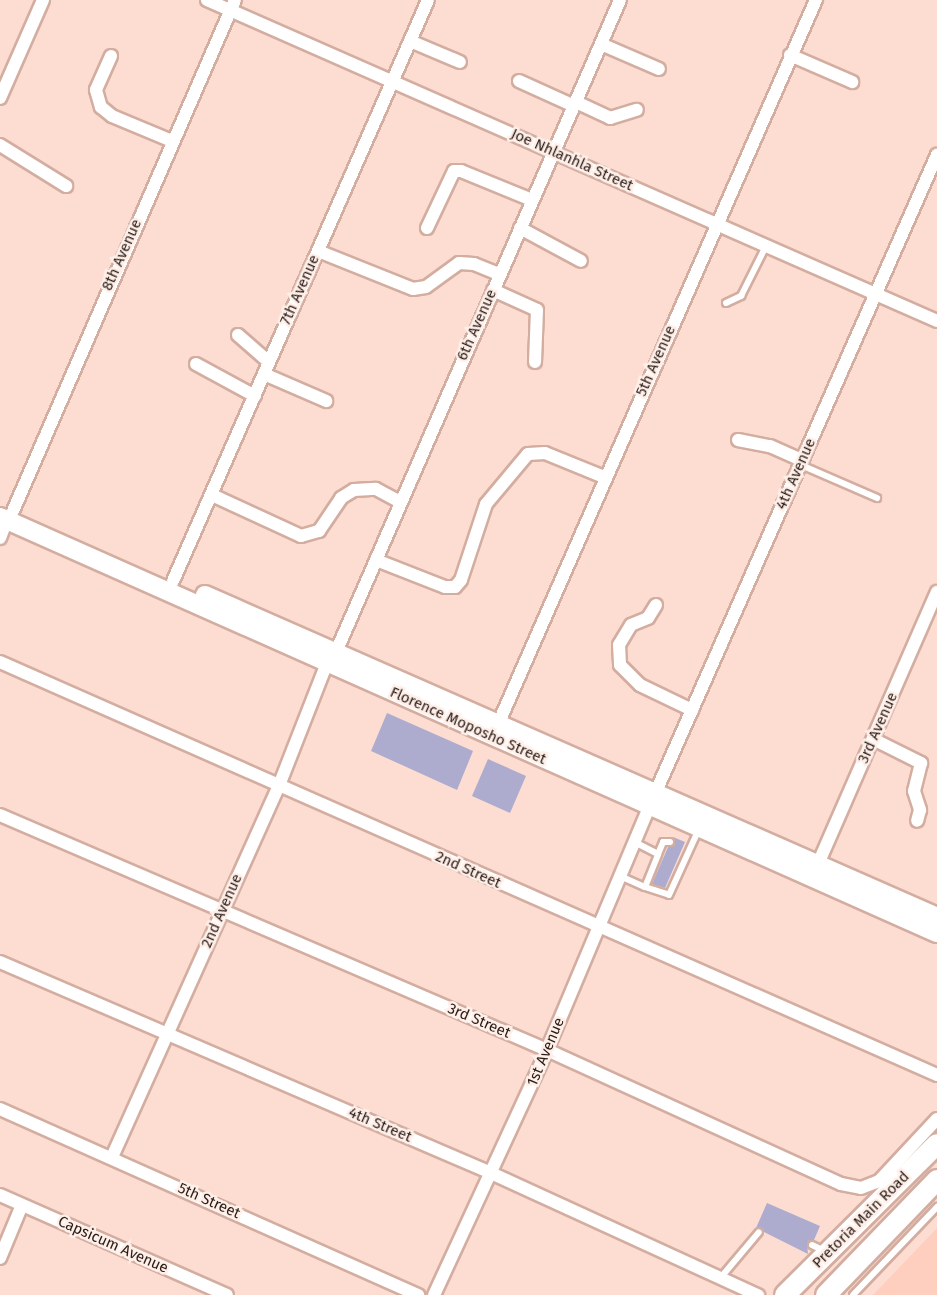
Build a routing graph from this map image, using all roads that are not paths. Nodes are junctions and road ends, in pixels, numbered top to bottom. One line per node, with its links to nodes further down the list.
1 (43, 0): 16 (street)
2 (207, 0): 6 (street, Joe Nhlanhla Street)
3 (428, 0): 7 (street, 7th Avenue)
4 (620, 0): 8 (street, 6th Avenue)
5 (816, 0): 9 (street, 5th Avenue)
6 (232, 5): 13 (street, Joe Nhlanhla Street); 19 (street, 8th Avenue)
7 (410, 41): 11 (street); 13 (street, 7th Avenue)
8 (601, 44): 12 (street); 17 (street, 6th Avenue)
9 (790, 55): 15 (street); 25 (street, 5th Avenue)
10 (111, 56): 19 (street)
11 (460, 62)
12 (659, 69)
13 (393, 81): 21 (street, Joe Nhlanhla Street); 29 (street, 7th Avenue)
14 (519, 81): 17 (street)
15 (852, 82)
16 (0, 98)
17 (575, 104): 18 (street); 21 (street, 6th Avenue)
18 (637, 110)
19 (172, 141): 49 (street, 8th Avenue)
20 (0, 145): 23 (street)
21 (553, 152): 24 (street, 6th Avenue); 25 (street, Joe Nhlanhla Street)
22 (937, 155): 33 (street, 4th Avenue)
23 (66, 186)
24 (532, 201): 26 (street); 27 (street, 6th Avenue)
25 (718, 224): 28 (street, Joe Nhlanhla Street); 45 (street, 5th Avenue)
26 (427, 228)
27 (520, 228): 30 (street); 31 (street, 6th Avenue)
28 (766, 245): 33 (street, Joe Nhlanhla Street); 34 (lane)
29 (318, 251): 31 (street); 37 (street, 7th Avenue)
30 (581, 261)
31 (500, 274): 32 (street, 6th Avenue)
32 (493, 290): 38 (street); 48 (street, 6th Avenue)
33 (875, 294): 35 (street, Joe Nhlanhla Street); 44 (street, 4th Avenue)
34 (726, 303)
35 (937, 321)
36 (238, 335): 37 (street)
37 (269, 362): 40 (street, 7th Avenue)
38 (535, 362)
39 (196, 364): 41 (street)
40 (264, 375): 41 (street, 7th Avenue); 42 (street)
41 (255, 396): 46 (street, 7th Avenue)
42 (326, 401)
43 (738, 440): 44 (street)
44 (801, 462): 47 (lane); 57 (street, 4th Avenue)
45 (604, 477): 51 (street); 58 (street, 5th Avenue)
46 (212, 495): 48 (street); 52 (street, 7th Avenue)
47 (877, 498)
48 (400, 502): 51 (street, 6th Avenue)
49 (5, 513): 50 (street); 52 (street, Florence Moposho Street); 55 (street, Florence Moposho Street)
50 (0, 538)
51 (376, 560): 55 (street, 6th Avenue)
52 (173, 581): 55 (street, Florence Moposho Street)
53 (937, 592): 59 (street, 3rd Avenue)
54 (656, 604): 57 (street)
55 (332, 658): 58 (street, Florence Moposho Street); 60 (street, 2nd Avenue); 61 (street, Florence Moposho Street)
56 (0, 662): 60 (street, 2nd Street)
57 (692, 710): 61 (street, 4th Avenue)
58 (499, 722): 61 (street, Florence Moposho Street)
59 (873, 739): 63 (street); 68 (street, 3rd Avenue)
60 (278, 788): 71 (street, 2nd Avenue); 73 (street, 2nd Street)
61 (653, 799): 64 (street, Florence Moposho Street); 65 (street, 1st Avenue); 68 (street, Florence Moposho Street)
62 (0, 815): 71 (street, 3rd Street)
63 (917, 821)
64 (700, 828): 70 (lane); 74 (street, Florence Moposho Street)
65 (634, 842): 67 (lane); 69 (street, 1st Avenue)
66 (670, 842): 67 (lane)
67 (658, 854): 70 (lane)
68 (818, 864): 72 (street, Florence Moposho Street)
69 (619, 876): 70 (lane); 73 (street, 1st Avenue)
70 (645, 887)
71 (221, 911): 76 (street, 2nd Avenue); 77 (street, 3rd Street)
72 (937, 917)
73 (598, 927): 77 (street, 1st Avenue); 78 (street, 2nd Street)
74 (937, 933)
75 (0, 962): 76 (street, 4th Street)
76 (167, 1033): 82 (street, 2nd Avenue); 83 (street, 4th Street)
77 (547, 1050): 80 (street, 3rd Street); 83 (street, 1st Avenue)
78 (937, 1075)
79 (0, 1109): 82 (street, 5th Street)
80 (937, 1119)
81 (937, 1144): 95 (main road, Pretoria Main Road)
82 (112, 1157): 92 (street, 5th Street)
83 (491, 1173): 90 (street, 4th Street); 93 (street, 1st Avenue)
84 (937, 1180): 96 (main road, Pretoria Main Road)
85 (0, 1195): 86 (street, Capsicum Avenue)
86 (22, 1205): 89 (street); 91 (street, Capsicum Avenue)
87 (935, 1212): 97 (lane)
88 (759, 1232): 90 (lane)
89 (0, 1258)
90 (722, 1276): 94 (street, 4th Street)
91 (227, 1295)
92 (418, 1295)
93 (434, 1295)
94 (758, 1295)
95 (785, 1295)
96 (826, 1295)
97 (854, 1295)

